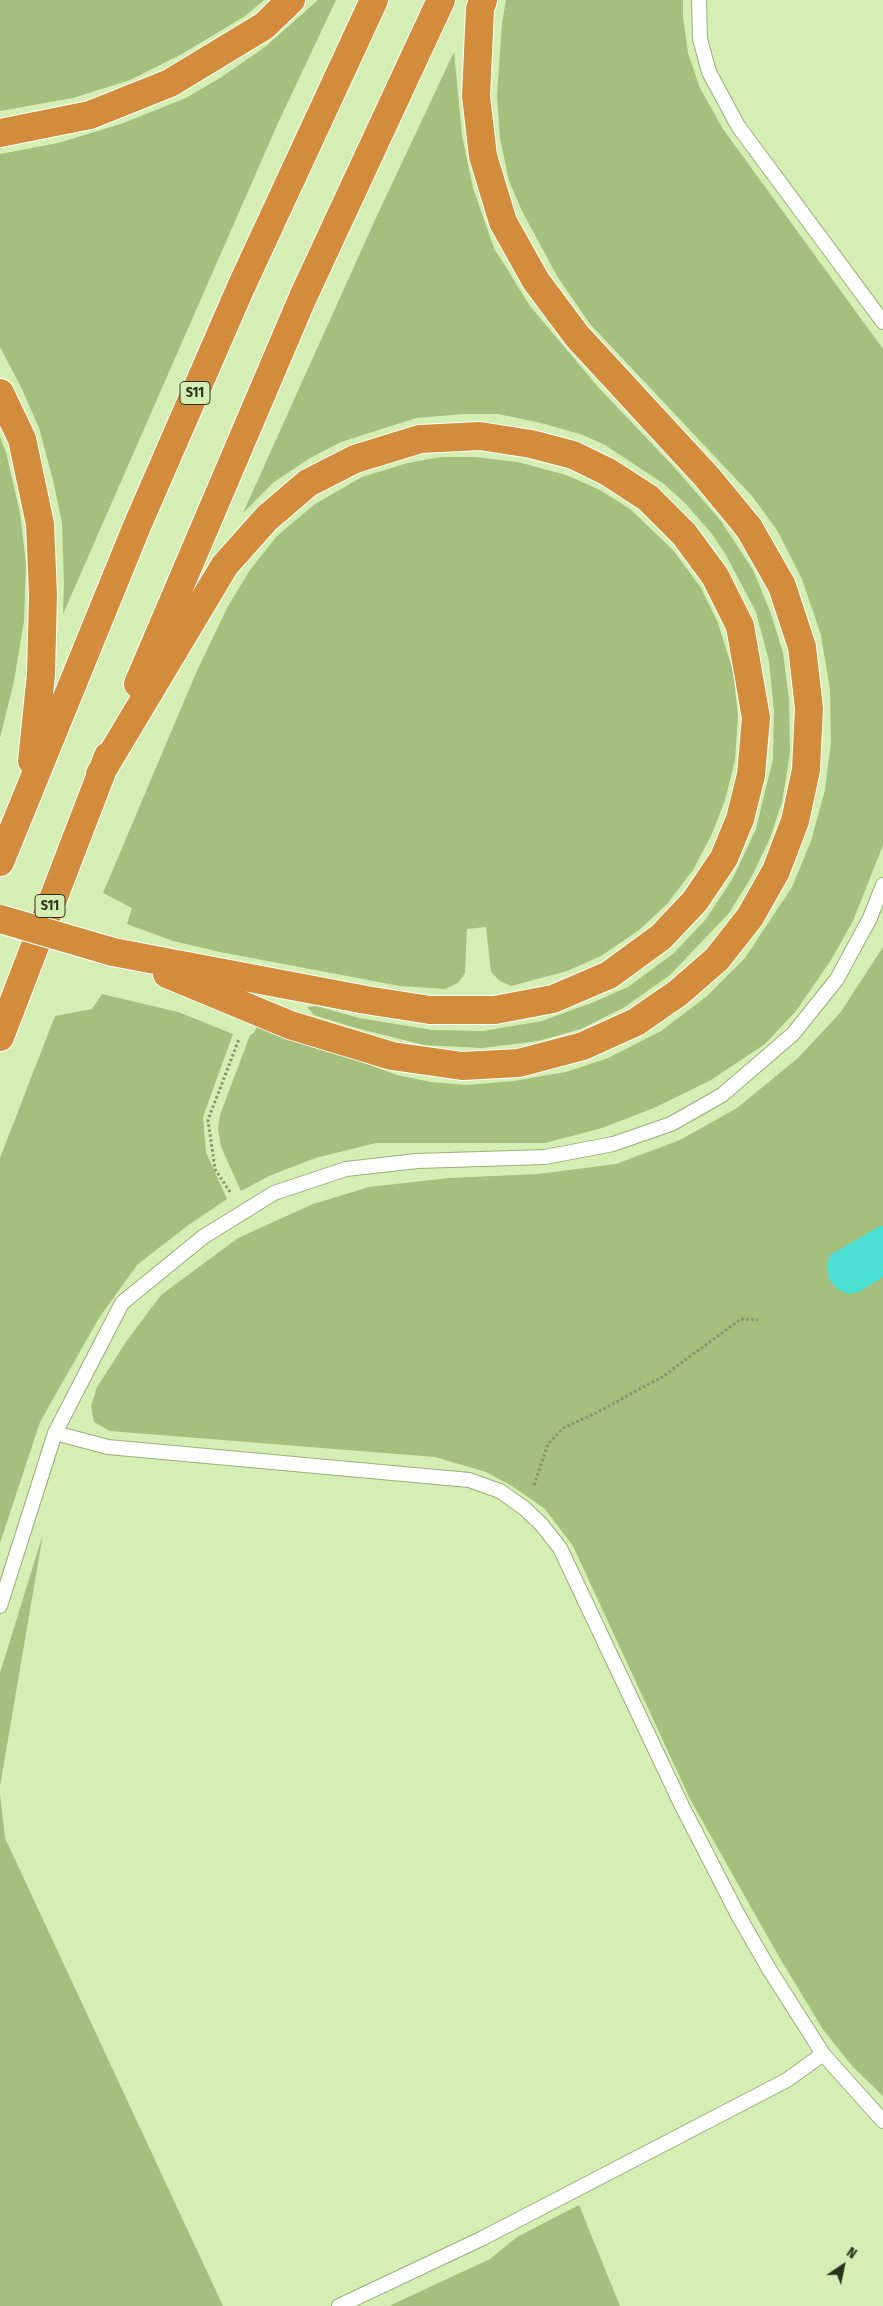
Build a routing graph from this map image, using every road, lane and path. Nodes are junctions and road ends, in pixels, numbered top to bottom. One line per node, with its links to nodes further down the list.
1 (291, 0): 6 (highway)
2 (374, 0): 10 (highway, S11)
3 (441, 0): 9 (highway, S11)
4 (483, 0): 14 (highway)
5 (699, 0): 7 (lane)
6 (0, 133)
7 (883, 322)
8 (0, 393): 10 (highway)
9 (100, 774): 14 (highway); 16 (highway, S11)
10 (29, 791): 11 (highway, S11)
11 (0, 862)
12 (883, 885): 17 (lane)
13 (0, 919): 14 (highway, bridge)
14 (113, 952)
15 (242, 1030): 17 (path)
16 (0, 1037)
17 (243, 1213): 19 (lane)
18 (758, 1320): 20 (path)
19 (55, 1433): 20 (lane); 21 (lane)
20 (524, 1508): 22 (lane)
21 (0, 1606)
22 (823, 2054): 23 (lane); 24 (lane)
23 (883, 2121)
24 (339, 2306)

